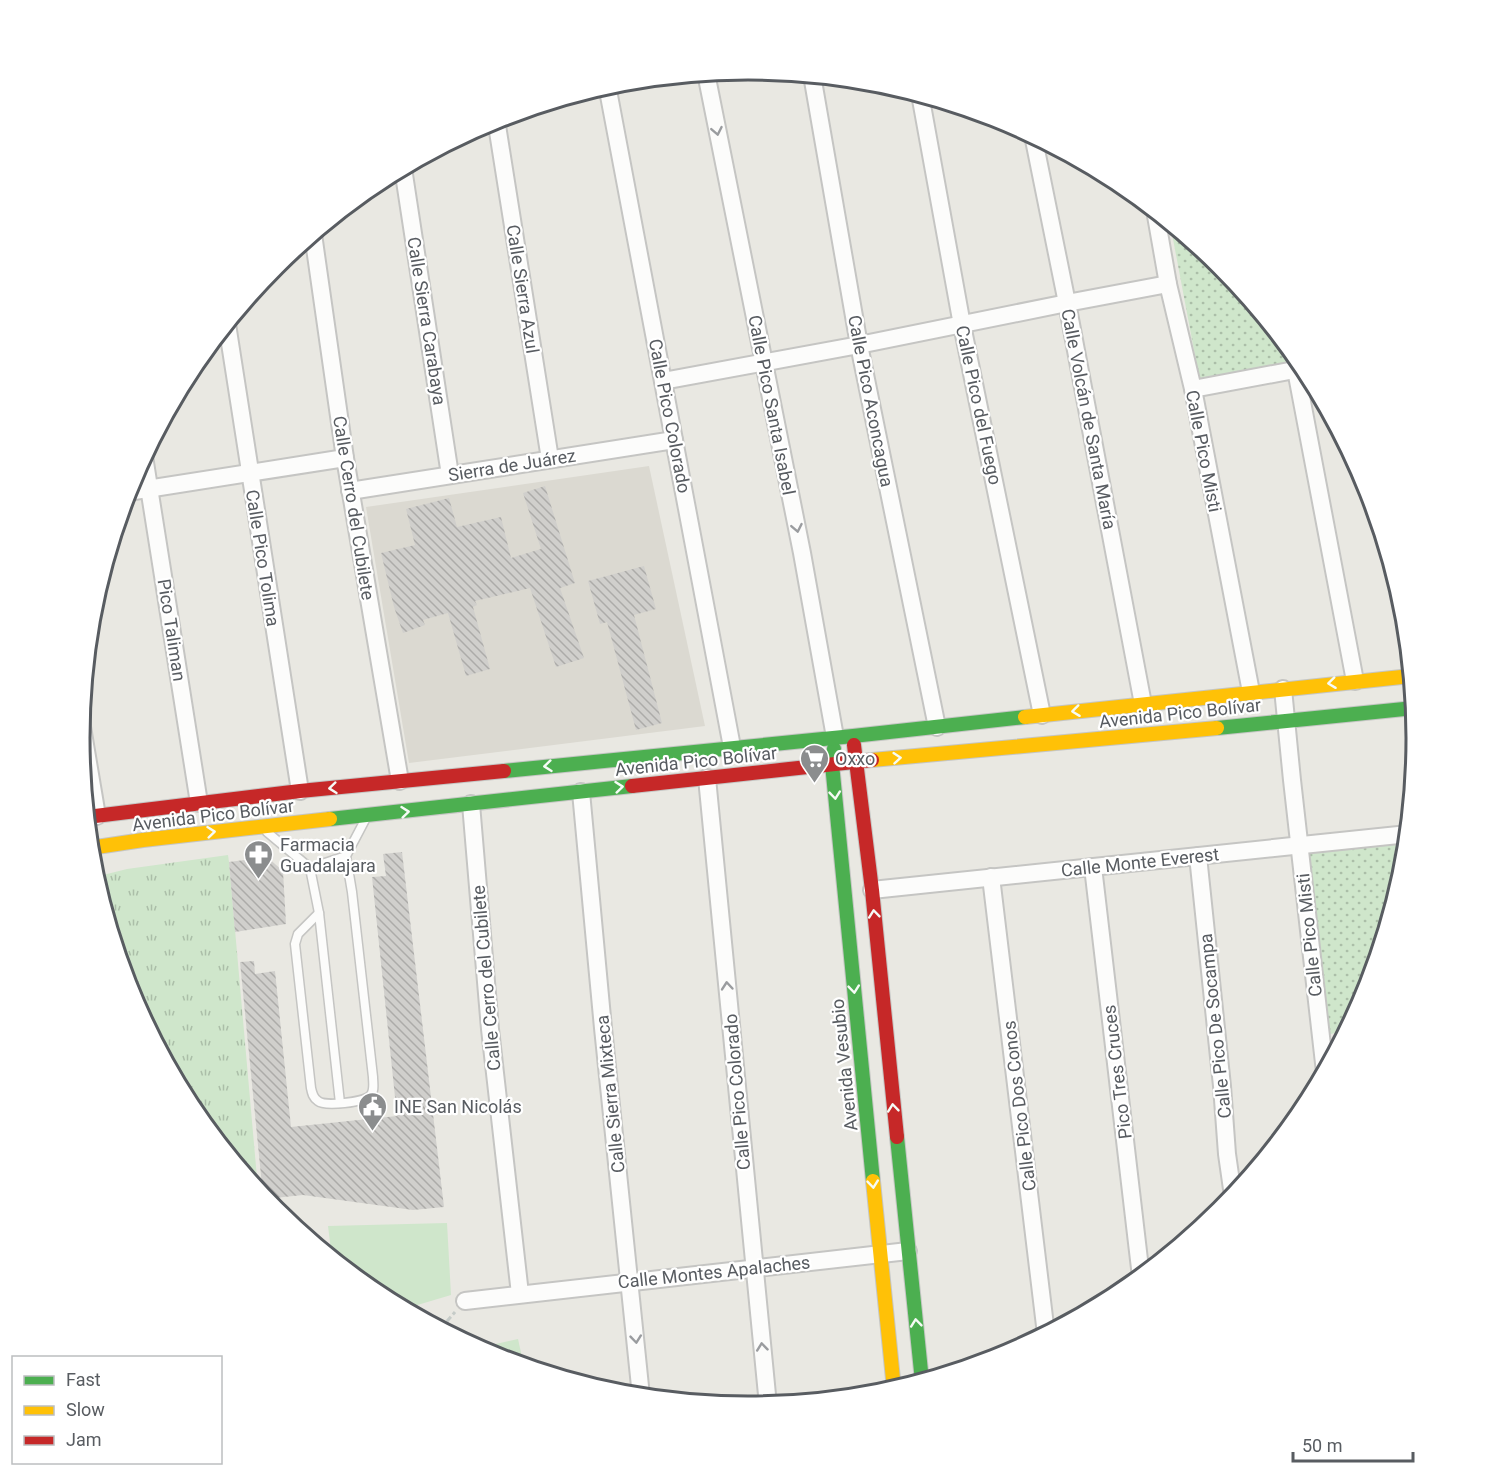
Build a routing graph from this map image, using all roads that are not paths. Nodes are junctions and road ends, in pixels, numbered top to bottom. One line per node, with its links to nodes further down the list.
1 (708, 81): 15 (street, Calle Pico Santa Isabel, one-way to 15)
2 (813, 83): 14 (street, Calle Pico Aconcagua)
3 (609, 95): 17 (street, Calle Pico Colorado)
4 (922, 103): 12 (street, Calle Pico del Fuego)
5 (498, 130): 22 (street, Calle Sierra Azul)
6 (1035, 145): 11 (street, Calle Volcán de Santa María)
7 (404, 177): 25 (street, Calle Sierra Carabaya)
8 (1157, 223): 10 (street, Calle Pico Misti)
9 (314, 243): 21 (street, Calle Cerro del Cubilete)
10 (1168, 284): 11 (street); 19 (street, Calle Pico Misti)
11 (1067, 303): 12 (street); 33 (street, Calle Volcán de Santa María)
12 (962, 325): 14 (street); 35 (street, Calle Pico del Fuego)
13 (229, 334): 24 (street, Calle Pico Tolima)
14 (859, 345): 15 (street); 37 (street, Calle Pico Aconcagua)
15 (763, 363): 17 (street); 39 (street, Calle Pico Santa Isabel, one-way to 39)
16 (1295, 370): 19 (street)
17 (663, 381): 20 (street, Calle Pico Colorado)
18 (1304, 384): 30 (street)
19 (1193, 389): 32 (street, Calle Pico Misti)
20 (674, 440): 22 (street, Sierra de Juárez); 40 (street, Calle Pico Colorado)
21 (345, 458): 24 (street); 28 (street, Calle Cerro del Cubilete)
22 (550, 459): 25 (street, Sierra de Juárez)
23 (146, 472): 26 (street, Pico Taliman)
24 (250, 472): 26 (street); 45 (street, Calle Pico Tolima)
25 (450, 475): 28 (street, Sierra de Juárez)
26 (149, 488): 27 (street); 47 (street, Pico Taliman)
27 (138, 490)
28 (350, 491): 44 (street, Calle Cerro del Cubilete)
29 (1404, 677): 30 (street, Avenida Pico Bolívar)
30 (1355, 681): 31 (street, Avenida Pico Bolívar, one-way to 31)
31 (1283, 689): 32 (street, Avenida Pico Bolívar); 36 (street, Calle Pico Misti)
32 (1251, 692): 33 (street, Avenida Pico Bolívar)
33 (1143, 704): 35 (street, Avenida Pico Bolívar, one-way to 35)
34 (1406, 709): 36 (street, Avenida Pico Bolívar)
35 (1042, 715): 37 (street, Avenida Pico Bolívar)
36 (1286, 720): 41 (street, Avenida Pico Bolívar, one-way to 36); 53 (street, Calle Pico Misti)
37 (937, 727): 38 (street, Avenida Pico Bolívar)
38 (853, 736): 39 (street, Avenida Pico Bolívar); 41 (street)
39 (835, 737): 40 (street, Avenida Pico Bolívar); 42 (street, Avenida Vesubio)
40 (732, 747): 44 (street, Avenida Pico Bolívar, one-way to 44)
41 (856, 761): 42 (street, Avenida Pico Bolívar); 60 (street)
42 (832, 764): 43 (street, Avenida Pico Bolívar); 66 (street, Avenida Vesubio, one-way to 66)
43 (707, 778): 46 (street, Avenida Pico Bolívar, one-way to 43); 68 (street, Calle Pico Colorado, one-way to 43)
44 (400, 781): 45 (street, Avenida Pico Bolívar, one-way to 45)
45 (300, 791): 47 (street, Avenida Pico Bolívar)
46 (581, 792): 48 (street, Avenida Pico Bolívar); 69 (street, Calle Sierra Mixteca)
47 (200, 803): 50 (street, Avenida Pico Bolívar)
48 (471, 804): 49 (street, Avenida Pico Bolívar, one-way to 48); 70 (street, Calle Cerro del Cubilete)
49 (367, 816): 51 (street, Avenida Pico Bolívar); 55 (lane)
50 (95, 817)
51 (261, 827): 54 (street, Avenida Pico Bolívar, one-way to 51); 58 (lane)
52 (1399, 835): 53 (street, Calle Monte Everest)
53 (1299, 844): 56 (street, Calle Monte Everest); 62 (street, Calle Pico Misti)
54 (100, 846)
55 (346, 856): 58 (lane); 63 (lane)
56 (1198, 856): 57 (street, Calle Monte Everest); 64 (street, Calle Pico De Socampa)
57 (1093, 867): 59 (street, Calle Monte Everest); 67 (street, Pico Tres Cruces)
58 (310, 868): 61 (lane)
59 (991, 877): 60 (street, Calle Monte Everest); 72 (street, Calle Pico Dos Conos)
60 (872, 890): 65 (street, one-way to 60)
61 (319, 913): 63 (lane); 63 (lane)
62 (1323, 1059)
63 (340, 1103)
64 (1231, 1185)
65 (908, 1251): 66 (street, Calle Montes Apalaches); 73 (street, one-way to 65)
66 (880, 1254): 68 (street, Calle Montes Apalaches); 74 (street, Avenida Vesubio)
67 (1140, 1267)
68 (754, 1268): 69 (street, Calle Montes Apalaches); 76 (street, Calle Pico Colorado, one-way to 68)
69 (630, 1282): 70 (street, Calle Montes Apalaches); 75 (street, Calle Sierra Mixteca, one-way to 75)
70 (520, 1294): 71 (street, Calle Montes Apalaches)
71 (465, 1301)
72 (1045, 1326)
73 (921, 1373)
74 (893, 1380)
75 (640, 1387)
76 (767, 1396)

